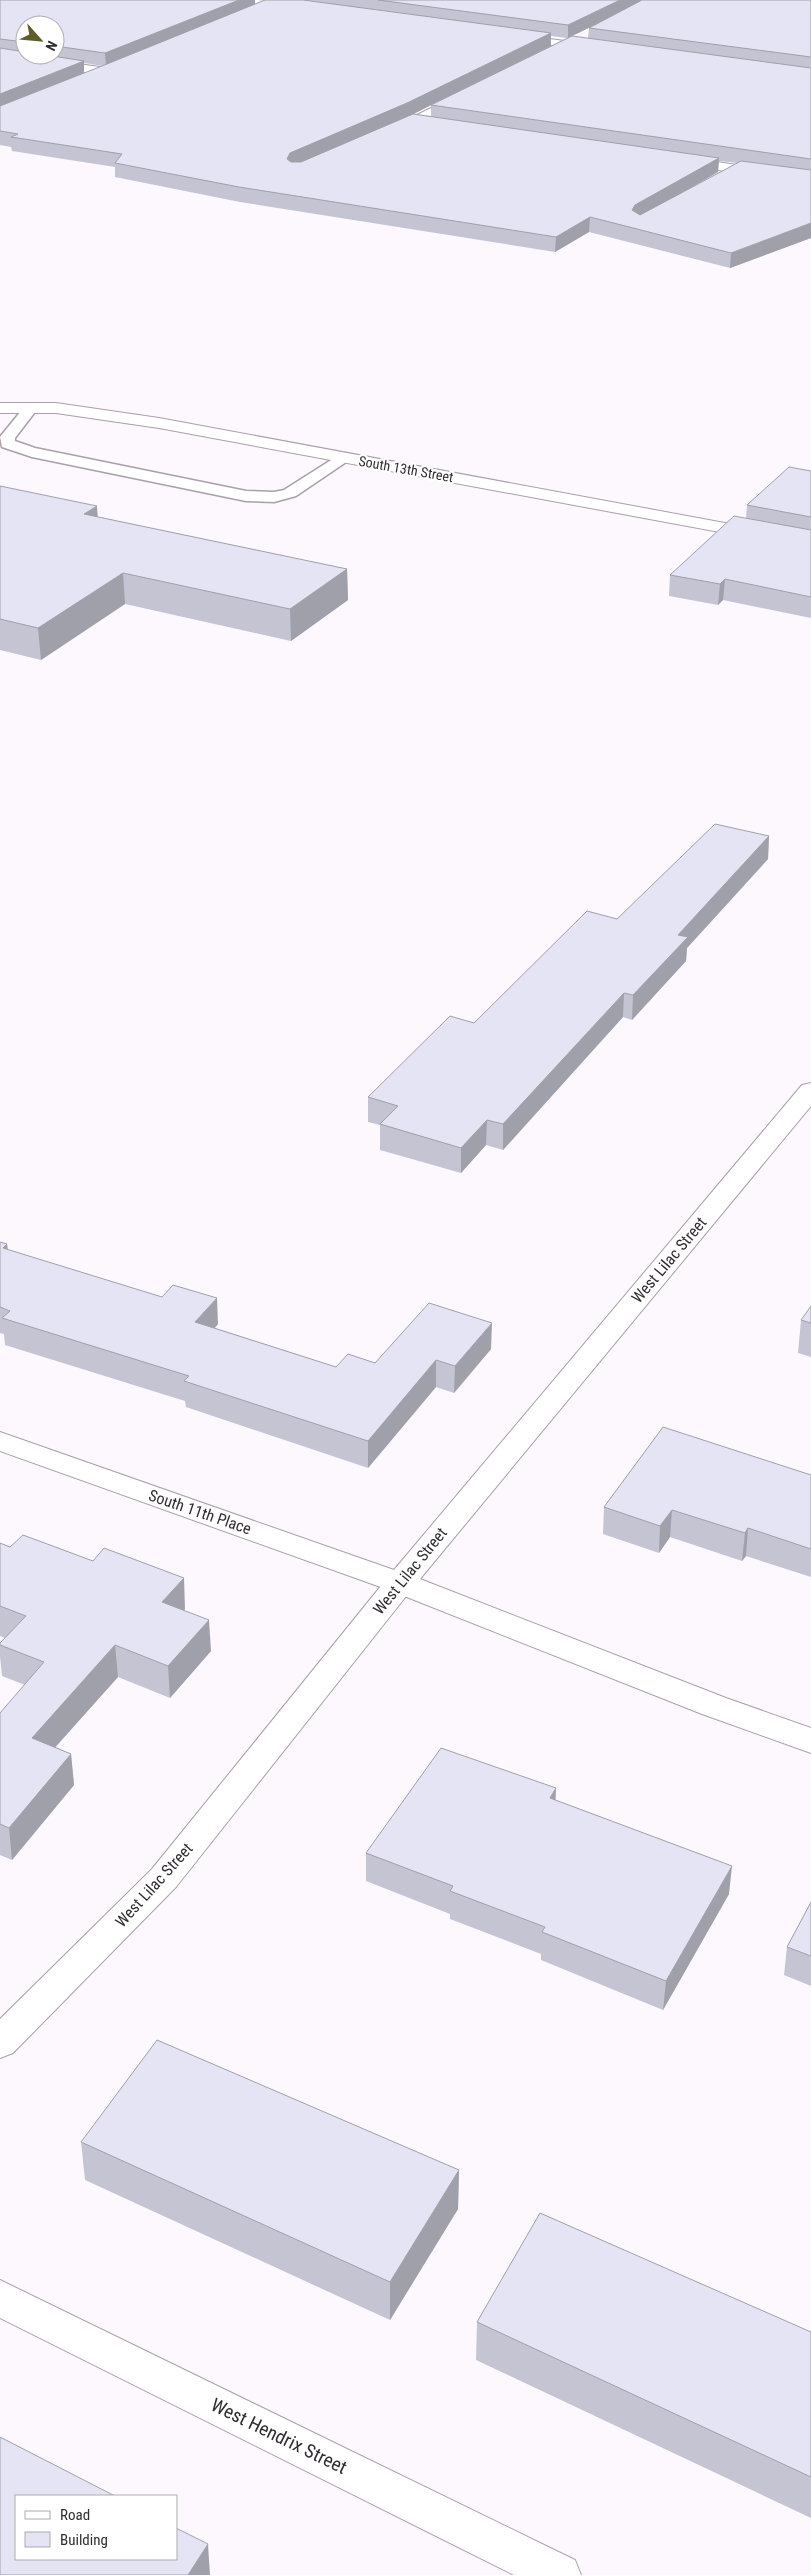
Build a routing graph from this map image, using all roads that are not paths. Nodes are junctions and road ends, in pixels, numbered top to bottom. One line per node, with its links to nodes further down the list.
1 (246, 0): 2 (street)
2 (313, 9)
3 (499, 35): 5 (street)
4 (585, 36): 5 (street)
5 (567, 44): 6 (street); 7 (street)
6 (606, 49)
7 (550, 53)
8 (0, 56): 9 (street)
9 (107, 72)
10 (472, 92): 11 (street)
11 (412, 122): 12 (street); 13 (street)
12 (431, 125)
13 (376, 138)
14 (668, 159): 15 (street)
15 (738, 169): 16 (street); 17 (street)
16 (721, 178)
17 (811, 180)
18 (0, 408): 19 (street, South 13th Street)
19 (31, 408): 20 (street, South 13th Street); 20 (lane)
20 (344, 458): 21 (street, South 13th Street)
21 (811, 544)
22 (811, 1090): 24 (street, West Lilac Street)
23 (0, 1441): 24 (street, South 11th Place)
24 (400, 1582): 25 (street, South 11th Place); 26 (street, West Lilac Street)
25 (811, 1740)
26 (0, 2043)
27 (0, 2298): 28 (street, West Hendrix Street)
28 (559, 2575)

